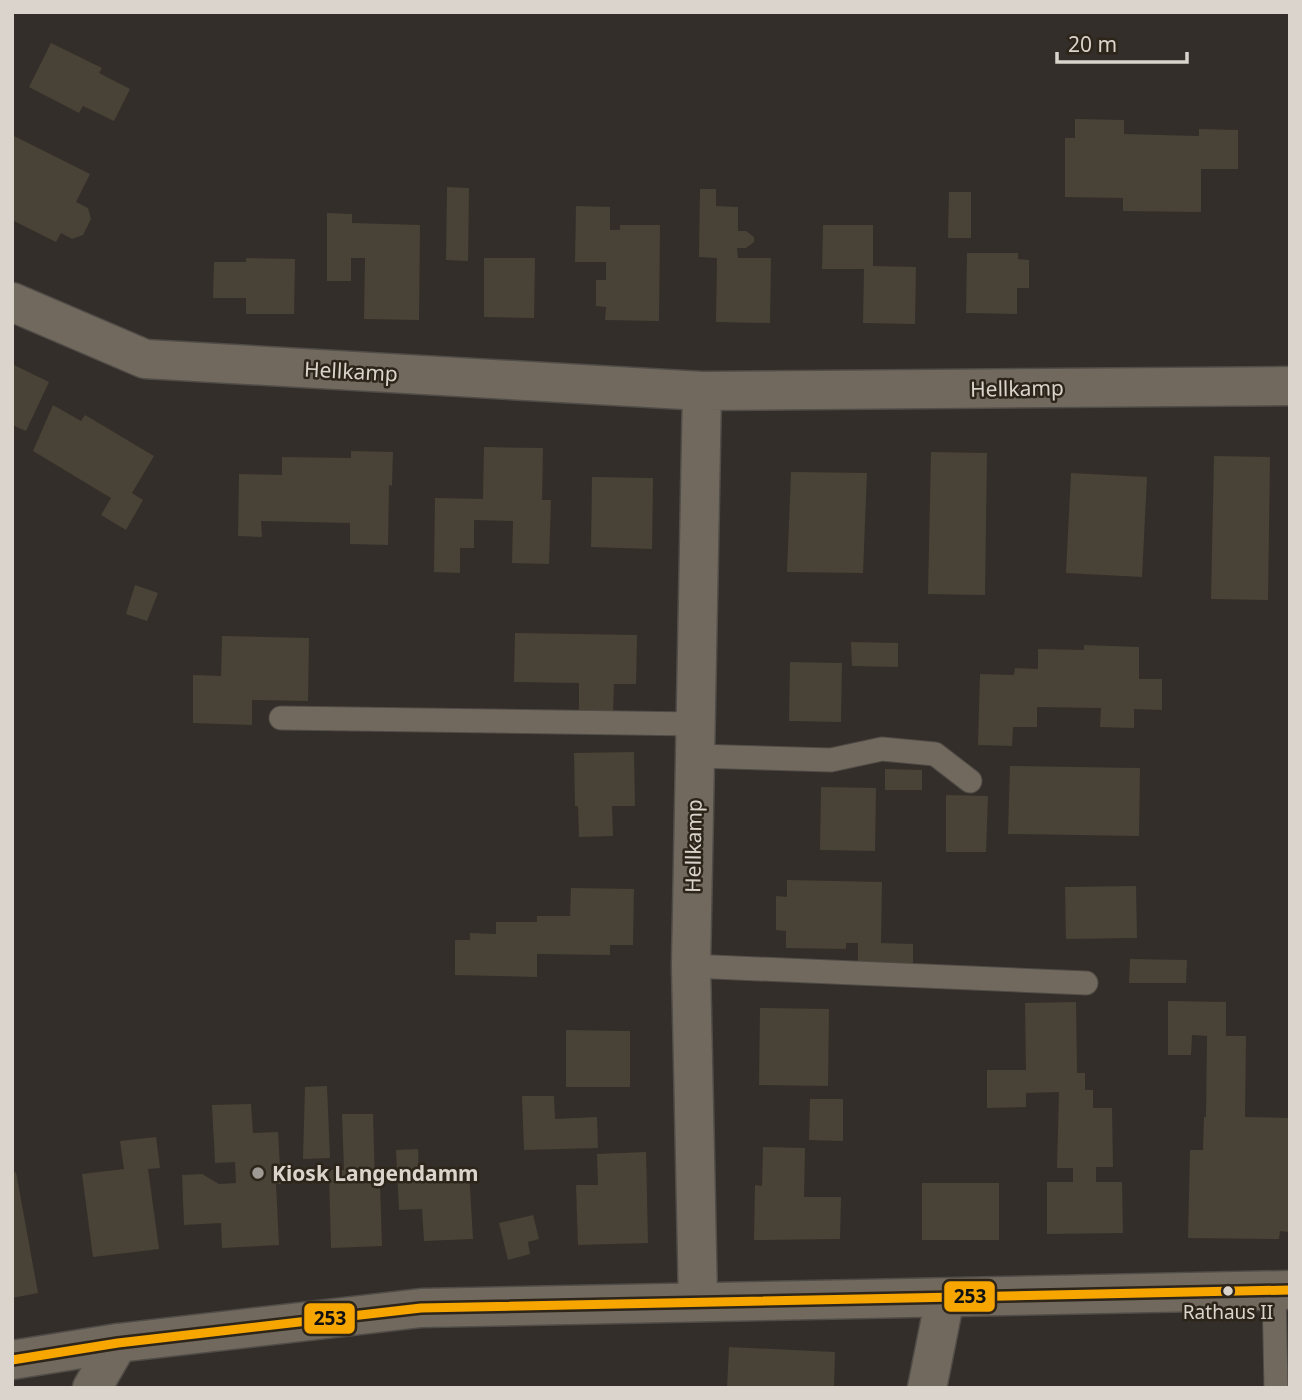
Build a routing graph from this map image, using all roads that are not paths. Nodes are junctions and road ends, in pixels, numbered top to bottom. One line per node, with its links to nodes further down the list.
1 (12, 302): 3 (street, Hellkamp)
2 (1290, 386): 3 (street, Hellkamp)
3 (702, 391): 5 (street, Hellkamp)
4 (281, 718): 5 (lane)
5 (695, 740): 6 (lane); 7 (street, Hellkamp)
6 (970, 781)
7 (691, 966): 8 (lane); 11 (street, Hellkamp)
8 (1086, 983)
9 (1282, 1290): 10 (street); 16 (lane)
10 (945, 1298): 11 (street); 15 (street)
11 (698, 1301): 12 (street)
12 (118, 1343): 13 (street); 14 (street)
13 (12, 1360)
14 (92, 1388)
15 (927, 1388)
16 (1276, 1388)

